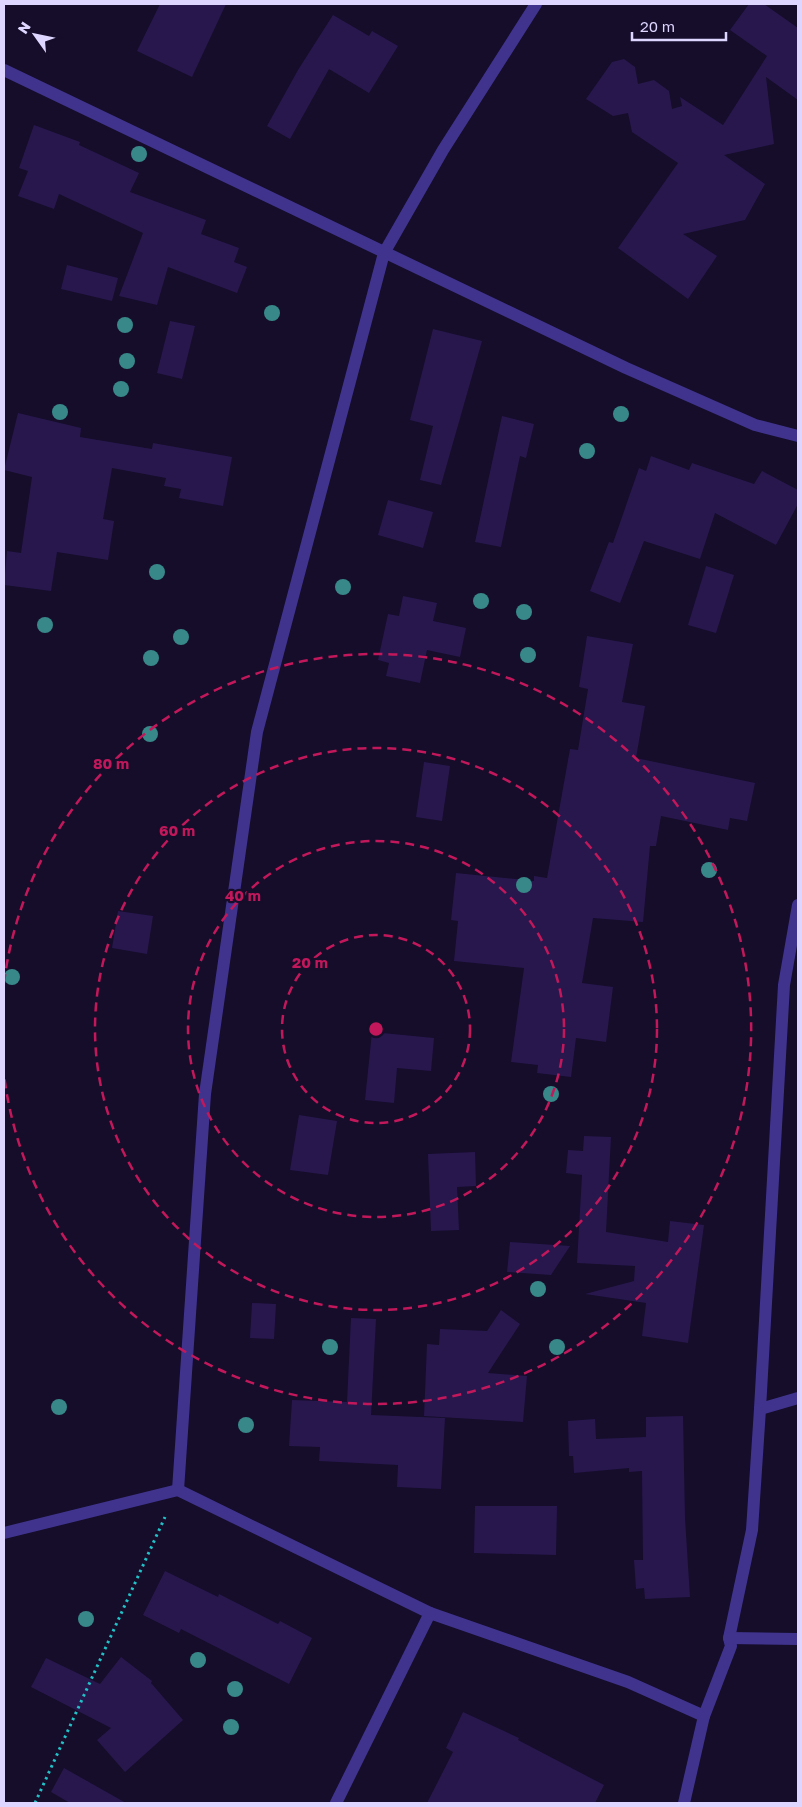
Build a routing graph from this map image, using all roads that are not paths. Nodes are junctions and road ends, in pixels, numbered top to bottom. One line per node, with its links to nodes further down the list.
1 (536, 4): 3 (street)
2 (4, 70): 3 (street)
3 (384, 253): 4 (street); 8 (street)
4 (798, 436)
5 (798, 905): 7 (street)
6 (798, 1398): 7 (street)
7 (760, 1409): 11 (street)
8 (178, 1490): 9 (street); 10 (street)
9 (4, 1533)
10 (430, 1613): 13 (street); 14 (street)
11 (729, 1638): 12 (street); 13 (street)
12 (798, 1639)
13 (704, 1716): 15 (street)
14 (336, 1803)
15 (684, 1803)

